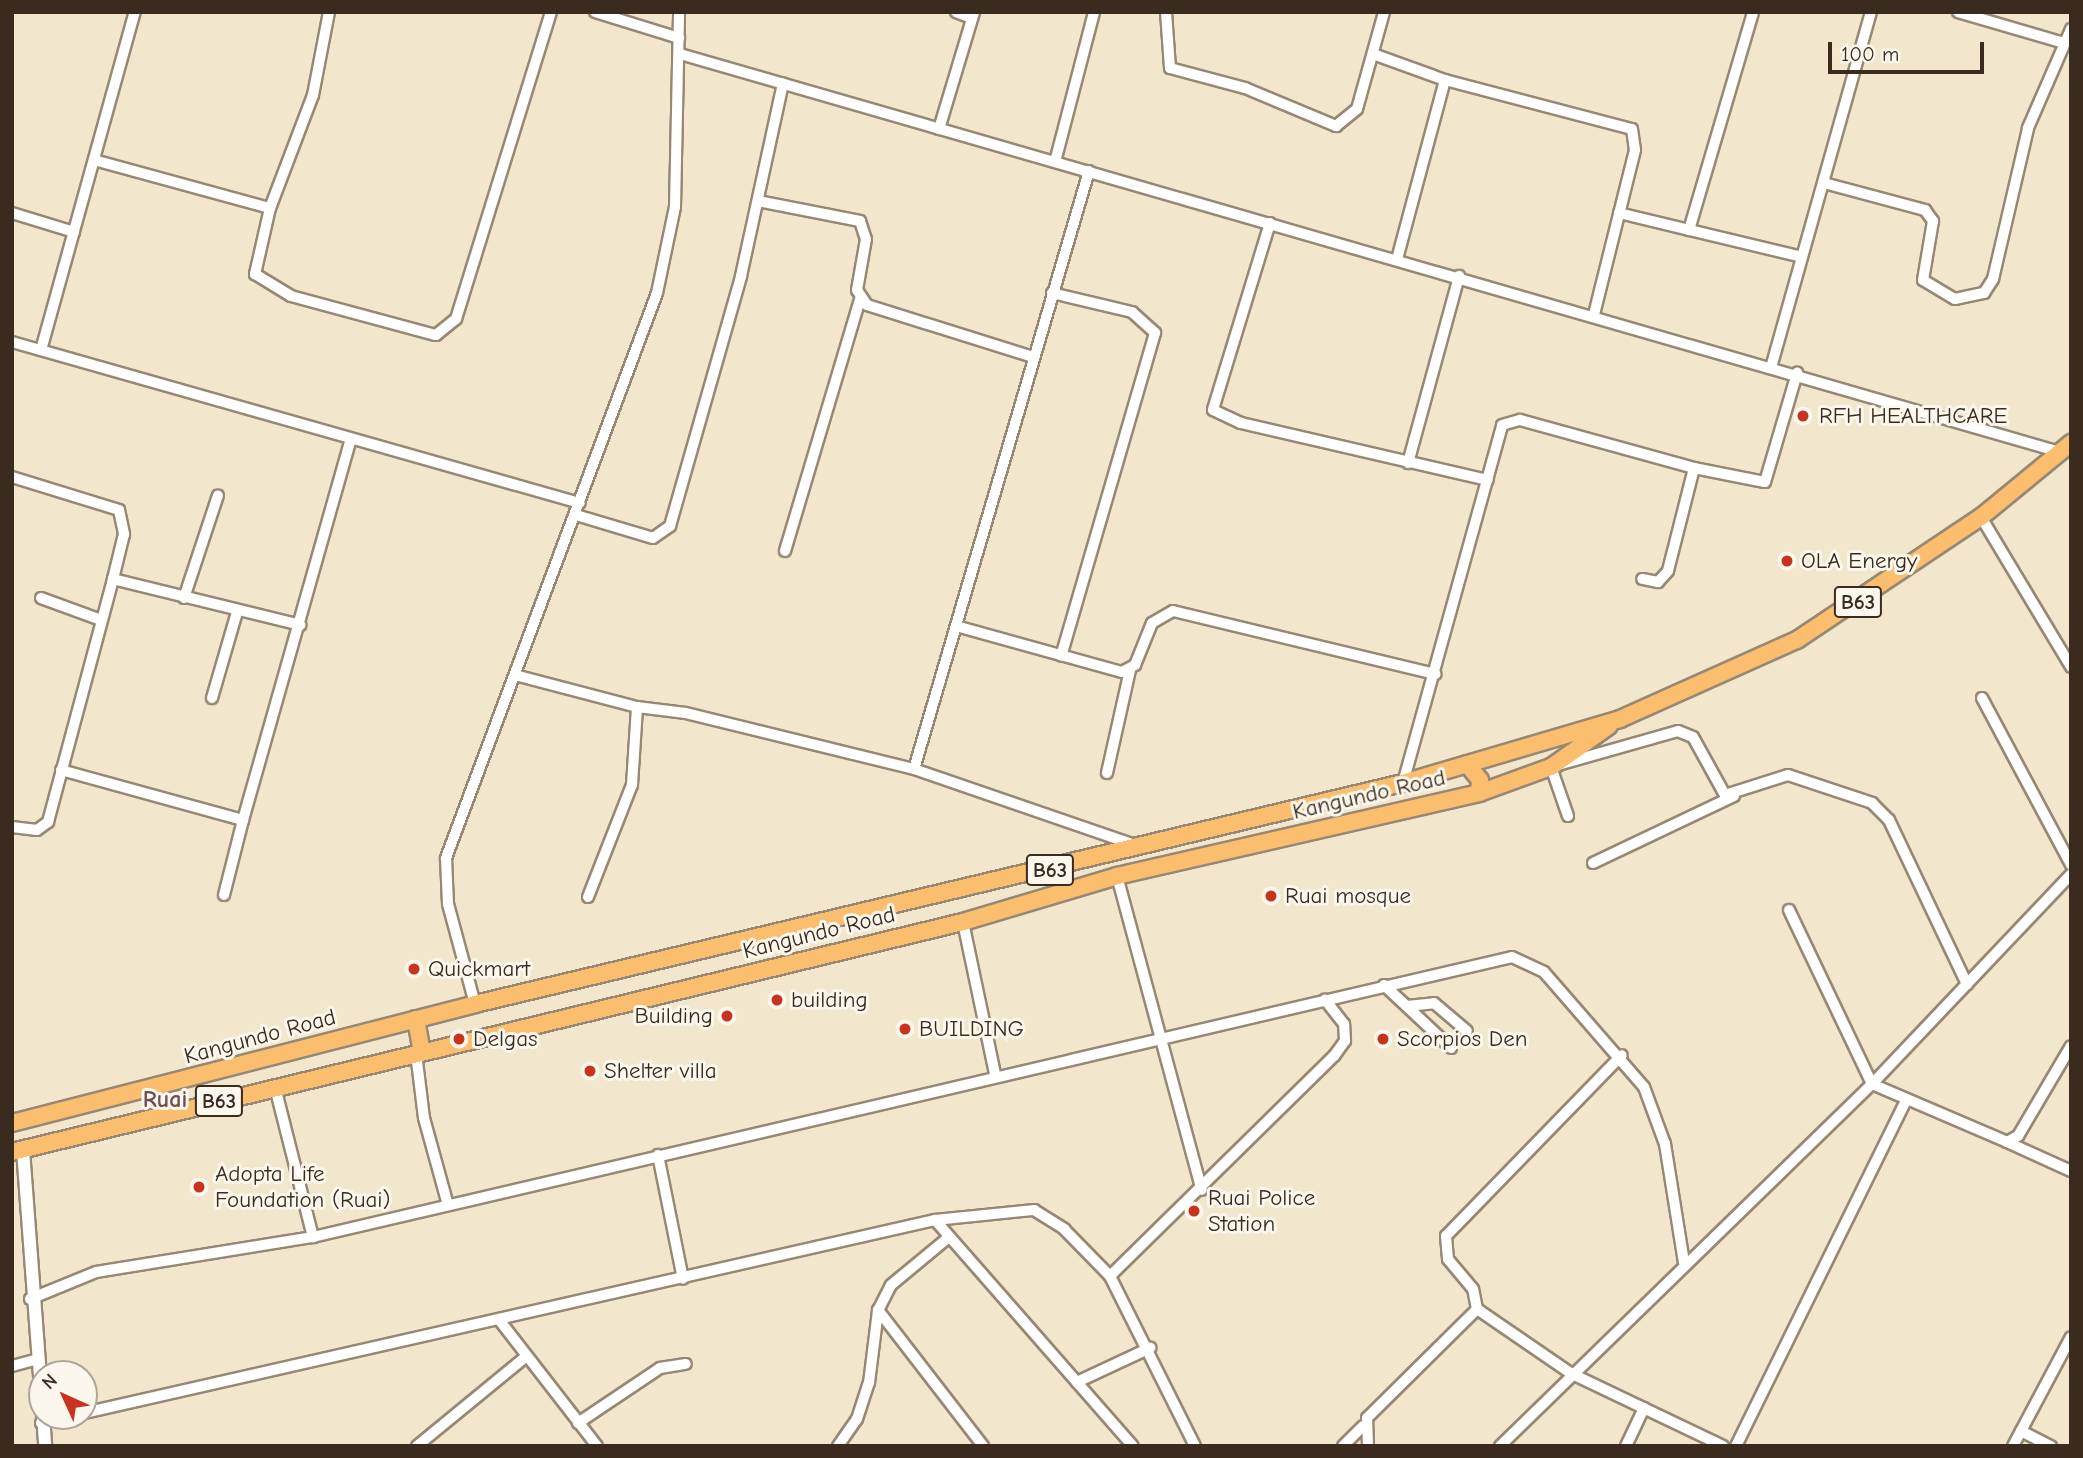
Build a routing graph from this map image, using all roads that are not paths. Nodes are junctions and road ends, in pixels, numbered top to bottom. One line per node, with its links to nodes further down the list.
1 (135, 12): 23 (street)
2 (551, 12): 28 (street)
3 (595, 12): 16 (street)
4 (679, 12): 16 (street)
5 (956, 12): 13 (street)
6 (1094, 12): 24 (street)
7 (1166, 12): 19 (street)
8 (1384, 12): 19 (street)
9 (1753, 12): 32 (street)
10 (1871, 12): 26 (street)
11 (1958, 12): 14 (street)
12 (325, 13): 28 (street)
13 (973, 15): 22 (street)
14 (1989, 17): 17 (street)
15 (2071, 29): 17 (street)
16 (679, 38): 18 (street)
17 (2064, 43): 26 (street)
18 (680, 54): 21 (street); 52 (street)
19 (1373, 54): 20 (street)
20 (1444, 80): 30 (street); 35 (street)
21 (783, 84): 22 (street); 27 (street)
22 (939, 129): 24 (street)
23 (94, 160): 28 (street); 33 (street)
24 (1055, 162): 25 (street)
25 (1089, 171): 31 (street); 37 (street)
26 (1824, 183): 34 (street)
27 (758, 201): 38 (street); 53 (street)
28 (270, 208)
29 (12, 213): 33 (street)
30 (1619, 213): 32 (street); 39 (street)
31 (1270, 223): 35 (street); 47 (street)
32 (1689, 230): 34 (street)
33 (74, 232): 41 (street)
34 (1802, 257): 43 (street)
35 (1397, 259): 36 (street)
36 (1459, 276): 39 (street); 47 (street)
37 (1052, 293): 42 (street); 64 (street)
38 (860, 299): 42 (street); 55 (street)
39 (1594, 314): 43 (street)
40 (12, 342): 41 (street)
41 (41, 350): 45 (street)
42 (1033, 357): 63 (street)
43 (1772, 364): 44 (street)
44 (1797, 373): 46 (street); 48 (street)
45 (350, 441): 52 (street); 62 (street)
46 (2065, 447): 54 (highway, Kangundo Road / B63)
47 (1408, 463): 50 (street)
48 (1693, 468): 50 (street); 57 (street)
49 (12, 477): 56 (street)
50 (1488, 480): 67 (street)
51 (218, 495): 59 (street)
52 (580, 503): 53 (street)
53 (576, 515): 68 (street)
54 (1981, 517): 65 (street); 72 (highway, Kangundo Road / B63)
55 (785, 551)
56 (113, 579): 59 (street); 61 (street)
57 (1642, 579)
58 (41, 598): 61 (street)
59 (184, 598): 60 (street)
60 (237, 612): 62 (street); 69 (street)
61 (101, 620): 76 (street)
62 (300, 625): 82 (street)
63 (956, 626): 64 (street); 75 (street)
64 (1061, 656): 66 (street)
65 (2071, 667)
66 (1130, 670): 67 (street); 77 (street)
67 (1436, 674): 78 (street)
68 (515, 675): 71 (street); 96 (street)
69 (212, 698)
70 (1983, 698): 86 (street)
71 (637, 708): 75 (street); 90 (street)
72 (1620, 719): 73 (highway, Kangundo Road / B63); 74 (highway, Kangundo Road / B63)
73 (1467, 764): 78 (highway, Kangundo Road / B63); 79 (highway)
74 (1551, 767): 79 (highway, Kangundo Road / B63); 80 (street); 81 (street)
75 (914, 769): 84 (street)
76 (61, 770): 82 (street); 83 (street)
77 (1107, 774)
78 (1403, 783): 84 (highway, Kangundo Road / B63)
79 (1479, 793): 88 (highway, Kangundo Road / B63)
80 (1734, 796): 85 (street); 93 (street)
81 (1568, 816)
82 (243, 820): 89 (street)
83 (12, 827)
84 (1143, 848): 96 (highway, Kangundo Road / B63)
85 (1593, 863)
86 (2071, 865)
87 (2071, 874): 93 (street)
88 (1117, 876): 92 (highway, Kangundo Road / B63); 100 (street)
89 (224, 895)
90 (588, 897)
91 (1789, 910): 106 (street)
92 (963, 922): 103 (highway, Kangundo Road / B63); 105 (street)
93 (1967, 984): 106 (street)
94 (1384, 985): 95 (street); 97 (street); 104 (street)
95 (1325, 1000): 100 (street); 114 (street)
96 (475, 1004): 98 (highway, Kangundo Road / B63)
97 (1407, 1006): 99 (street); 102 (street)
98 (416, 1019): 103 (highway); 109 (highway, Kangundo Road / B63)
99 (1467, 1031)
100 (1159, 1036): 105 (street); 114 (street)
101 (2071, 1046): 110 (street)
102 (1451, 1048)
103 (419, 1053): 107 (highway, Kangundo Road / B63); 115 (street)
104 (1622, 1055): 119 (street); 123 (street)
105 (995, 1074): 112 (street)
106 (1872, 1084): 108 (street); 119 (street)
107 (275, 1087): 111 (highway, Kangundo Road / B63); 117 (street)
108 (1906, 1100): 110 (street); 150 (street)
109 (12, 1123)
110 (2007, 1142): 113 (street)
111 (17, 1151): 122 (street)
112 (658, 1155): 115 (street); 121 (street)
113 (2071, 1171)
114 (1202, 1190): 120 (street)
115 (448, 1205): 117 (street)
116 (935, 1220): 118 (street); 120 (street); 121 (street)
117 (313, 1237): 122 (street)
118 (949, 1237): 124 (street); 133 (street)
119 (1684, 1263): 132 (street)
120 (1111, 1276): 127 (street)
121 (683, 1279): 125 (street)
122 (30, 1299): 129 (street)
123 (1477, 1309): 132 (street); 137 (street)
124 (878, 1310): 141 (street); 142 (street)
125 (500, 1321): 128 (street); 135 (street)
126 (2071, 1337): 138 (street)
127 (1150, 1348): 133 (street); 144 (street)
128 (524, 1358): 136 (street); 139 (street)
129 (38, 1359): 131 (street)
130 (685, 1364): 136 (street)
131 (12, 1366)
132 (1572, 1374): 134 (street); 147 (street)
133 (1077, 1382): 143 (street)
134 (1644, 1408): 148 (street); 149 (street)
135 (98, 1410)
136 (578, 1423): 140 (street)
137 (1363, 1426): 145 (street); 146 (street)
138 (2021, 1431): 151 (street); 152 (street)
139 (417, 1446)
140 (597, 1446)
141 (838, 1446)
142 (983, 1446)
143 (1133, 1446)
144 (1195, 1446)
145 (1343, 1446)
146 (1368, 1446)
147 (1500, 1446)
148 (1626, 1446)
149 (1723, 1446)
150 (1735, 1446)
151 (2013, 1446)
152 (2051, 1446)

